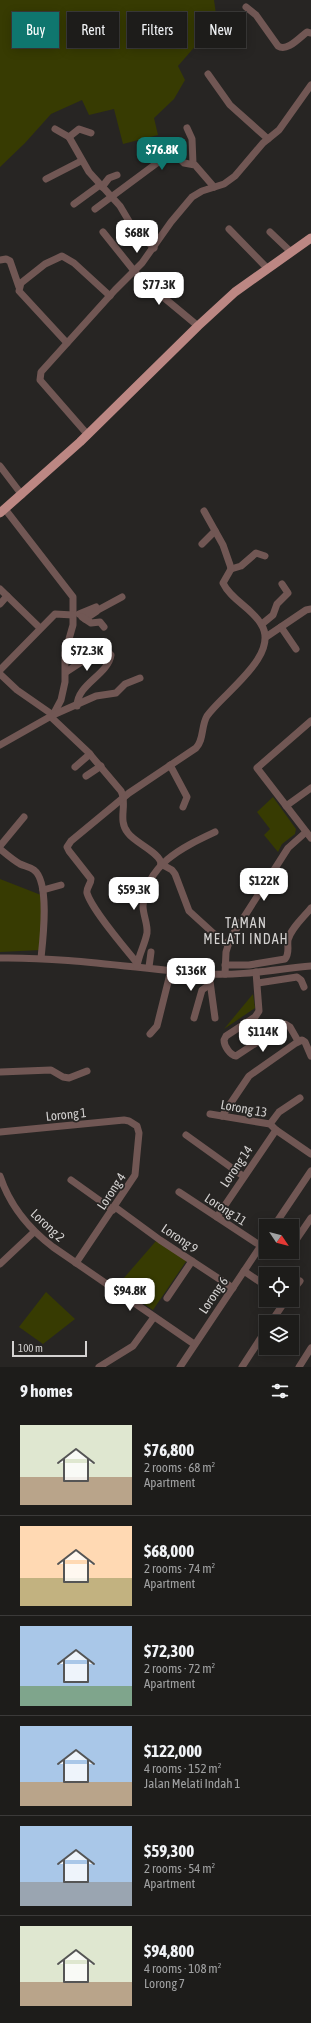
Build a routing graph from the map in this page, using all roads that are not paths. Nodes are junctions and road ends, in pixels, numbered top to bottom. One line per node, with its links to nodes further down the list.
1 (246, 8): 2 (street)
2 (311, 32)
3 (208, 74): 9 (street)
4 (311, 85): 9 (street)
5 (187, 128): 13 (street)
6 (55, 129): 8 (street)
7 (91, 133): 8 (street)
8 (69, 137): 12 (street)
9 (268, 139): 17 (street)
10 (156, 147): 11 (street)
11 (163, 160): 13 (street); 18 (street)
12 (81, 161): 15 (street); 16 (street)
13 (193, 164): 17 (street)
14 (117, 175): 16 (street)
15 (46, 179)
16 (101, 186): 18 (street); 19 (street)
17 (214, 187): 25 (street)
18 (111, 197): 20 (street); 25 (street)
19 (74, 204)
20 (95, 209)
21 (229, 229): 28 (street)
22 (103, 232): 29 (street)
23 (270, 232): 26 (street)
24 (311, 238): 26 (main road)
25 (154, 248): 29 (street)
26 (291, 252): 28 (main road)
27 (0, 260): 30 (street)
28 (267, 268): 32 (main road)
29 (134, 272): 31 (street); 32 (street)
30 (19, 287): 31 (street); 33 (street)
31 (110, 296): 33 (street)
32 (198, 326): 34 (main road)
33 (67, 343): 34 (street)
34 (88, 435): 36 (main road)
35 (0, 466): 36 (street)
36 (22, 495): 38 (main road)
37 (204, 510): 39 (street)
38 (2, 511): 50 (street)
39 (215, 531): 40 (street); 42 (street)
40 (202, 544)
41 (265, 556): 42 (street)
42 (231, 569): 52 (street)
43 (282, 584): 52 (street)
44 (0, 589): 45 (street)
45 (8, 596): 47 (street); 55 (street)
46 (122, 597): 48 (street)
47 (0, 604)
48 (98, 610): 50 (street); 51 (street)
49 (311, 610): 54 (street)
50 (75, 613): 51 (street); 55 (street); 59 (street)
51 (85, 619): 53 (street)
52 (262, 624): 56 (street)
53 (104, 627)
54 (281, 627): 56 (street); 57 (street)
55 (40, 628): 58 (street)
56 (266, 637): 67 (street)
57 (296, 649)
58 (0, 670)
59 (66, 672): 62 (street); 63 (street)
60 (0, 674): 63 (street)
61 (140, 678): 62 (street)
62 (77, 706): 63 (street)
63 (52, 716): 65 (street); 66 (street)
64 (311, 721): 73 (street)
65 (0, 745)
66 (90, 754): 68 (street); 69 (street)
67 (170, 765): 72 (street); 74 (street)
68 (101, 766): 70 (street); 72 (street)
69 (75, 767)
70 (86, 776)
71 (311, 788): 73 (street)
72 (123, 798): 80 (street); 88 (street)
73 (286, 806): 77 (street)
74 (183, 808)
75 (24, 817): 79 (street)
76 (215, 832): 80 (street)
77 (306, 832): 78 (street); 84 (street)
78 (311, 838)
79 (0, 848): 82 (street)
80 (161, 864): 84 (street); 88 (street)
81 (61, 885): 82 (street)
82 (43, 890): 87 (street)
83 (311, 908): 89 (street)
84 (228, 944): 89 (street)
85 (151, 952): 91 (street)
86 (0, 958): 87 (street)
87 (42, 958): 88 (street)
88 (137, 965): 91 (street)
89 (225, 965): 95 (street)
90 (311, 966): 93 (street)
91 (149, 967): 92 (street)
92 (171, 970): 94 (street); 101 (street)
93 (256, 972): 95 (street); 96 (street)
94 (209, 974): 95 (street); 97 (street)
95 (225, 974)
96 (258, 983): 98 (street); 102 (street)
97 (209, 985): 99 (street); 100 (street)
98 (304, 987)
99 (194, 1018)
100 (215, 1018)
101 (150, 1034)
102 (298, 1042): 103 (street); 108 (street)
103 (311, 1056)
104 (87, 1071): 105 (street)
105 (0, 1072)
106 (300, 1098): 110 (street)
107 (210, 1114): 108 (street, Lorong 13)
108 (222, 1116): 110 (street, Lorong 13)
109 (134, 1123): 112 (street, Lorong 1); 120 (street, Lorong 4)
110 (270, 1124): 111 (street, Lorong 13)
111 (276, 1130): 114 (street, Lorong 13); 117 (street, Lorong 14)
112 (0, 1132)
113 (186, 1135): 117 (street)
114 (311, 1154)
115 (311, 1171): 123 (street)
116 (0, 1176): 124 (street, Lorong 2)
117 (243, 1176): 121 (street, Lorong 14)
118 (71, 1180): 120 (street, Lorong 9)
119 (178, 1192): 121 (street, Lorong 11)
120 (114, 1208): 128 (street, Lorong 9); 129 (street, Lorong 4)
121 (217, 1217): 126 (street, Lorong 11)
122 (311, 1218): 125 (street)
123 (279, 1219)
124 (34, 1232): 129 (street, Lorong 2); 130 (street)
125 (299, 1236)
126 (259, 1245)
127 (259, 1249): 131 (street, Lorong 6)
128 (192, 1261): 133 (street, Lorong 9); 134 (street)
129 (76, 1263): 135 (street, Lorong 2)
130 (0, 1264)
131 (244, 1271): 132 (street); 133 (street, Lorong 6)
132 (259, 1281)
133 (233, 1288): 137 (street, Lorong 6)
134 (167, 1298)
135 (154, 1317): 137 (street, Lorong 2); 139 (street)
136 (259, 1341): 141 (street)
137 (194, 1344): 140 (street, Lorong 6)
138 (311, 1348): 142 (street)
139 (99, 1367)
140 (180, 1367)
141 (242, 1367)
142 (299, 1367)

